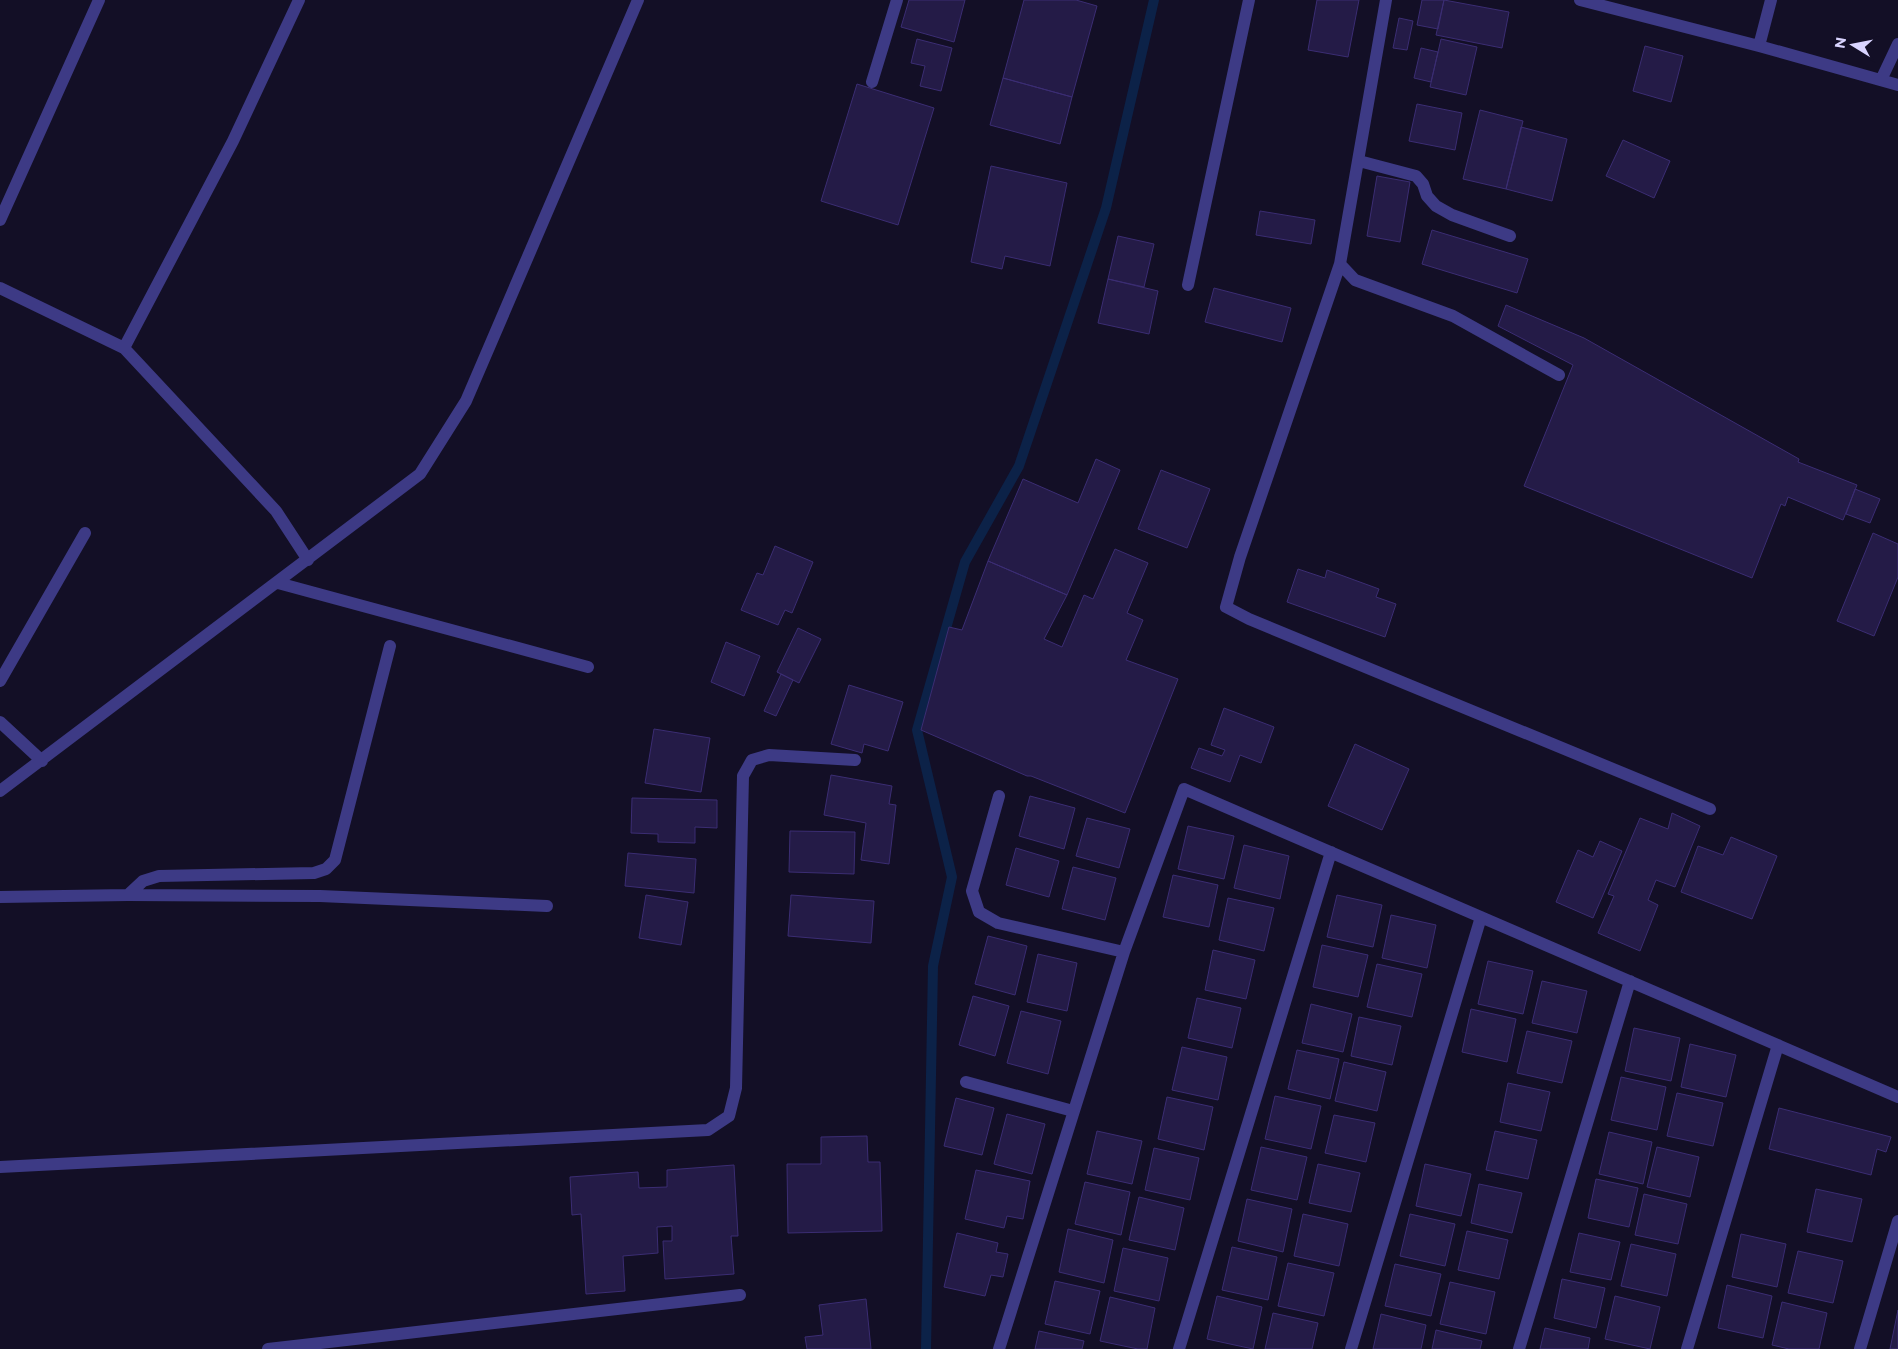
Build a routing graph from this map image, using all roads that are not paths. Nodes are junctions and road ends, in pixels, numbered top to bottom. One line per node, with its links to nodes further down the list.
1 (99, 0): 15 (street)
2 (299, 0): 20 (street)
3 (638, 0): 23 (street)
4 (898, 0): 12 (street)
5 (1249, 0): 18 (street)
6 (1386, 0): 14 (street)
7 (1580, 0): 10 (street)
8 (1771, 0): 10 (street)
9 (1898, 44): 11 (street)
10 (1759, 46): 11 (street)
11 (1881, 80): 13 (street)
12 (872, 82)
13 (1898, 85)
14 (1359, 161): 16 (street); 17 (street)
15 (0, 220)
16 (1510, 236)
17 (1340, 264): 21 (street); 33 (street)
18 (1188, 285)
19 (0, 288): 20 (street)
20 (124, 348): 23 (street)
21 (1559, 374)
22 (86, 532): 27 (street)
23 (308, 560): 24 (street)
24 (278, 583): 26 (street); 30 (street)
25 (390, 646): 35 (street)
26 (588, 667)
27 (0, 681)
28 (0, 722): 30 (street)
29 (855, 760): 45 (street)
30 (42, 761): 31 (street)
31 (0, 791)
32 (999, 796): 39 (street)
33 (1710, 809)
34 (1331, 852): 38 (street); 39 (street); 50 (street)
35 (128, 895): 36 (street); 37 (street)
36 (0, 897)
37 (547, 906)
38 (1481, 917): 40 (street); 51 (street)
39 (1124, 952): 44 (street)
40 (1630, 981): 41 (street); 52 (street)
41 (1778, 1045): 43 (street); 53 (street)
42 (966, 1082): 44 (street)
43 (1898, 1097)
44 (1073, 1111): 49 (street)
45 (0, 1167)
46 (1898, 1221): 54 (street)
47 (740, 1295): 48 (street)
48 (268, 1349)
49 (999, 1349)
50 (1179, 1349)
51 (1351, 1349)
52 (1519, 1349)
53 (1687, 1349)
54 (1860, 1349)

